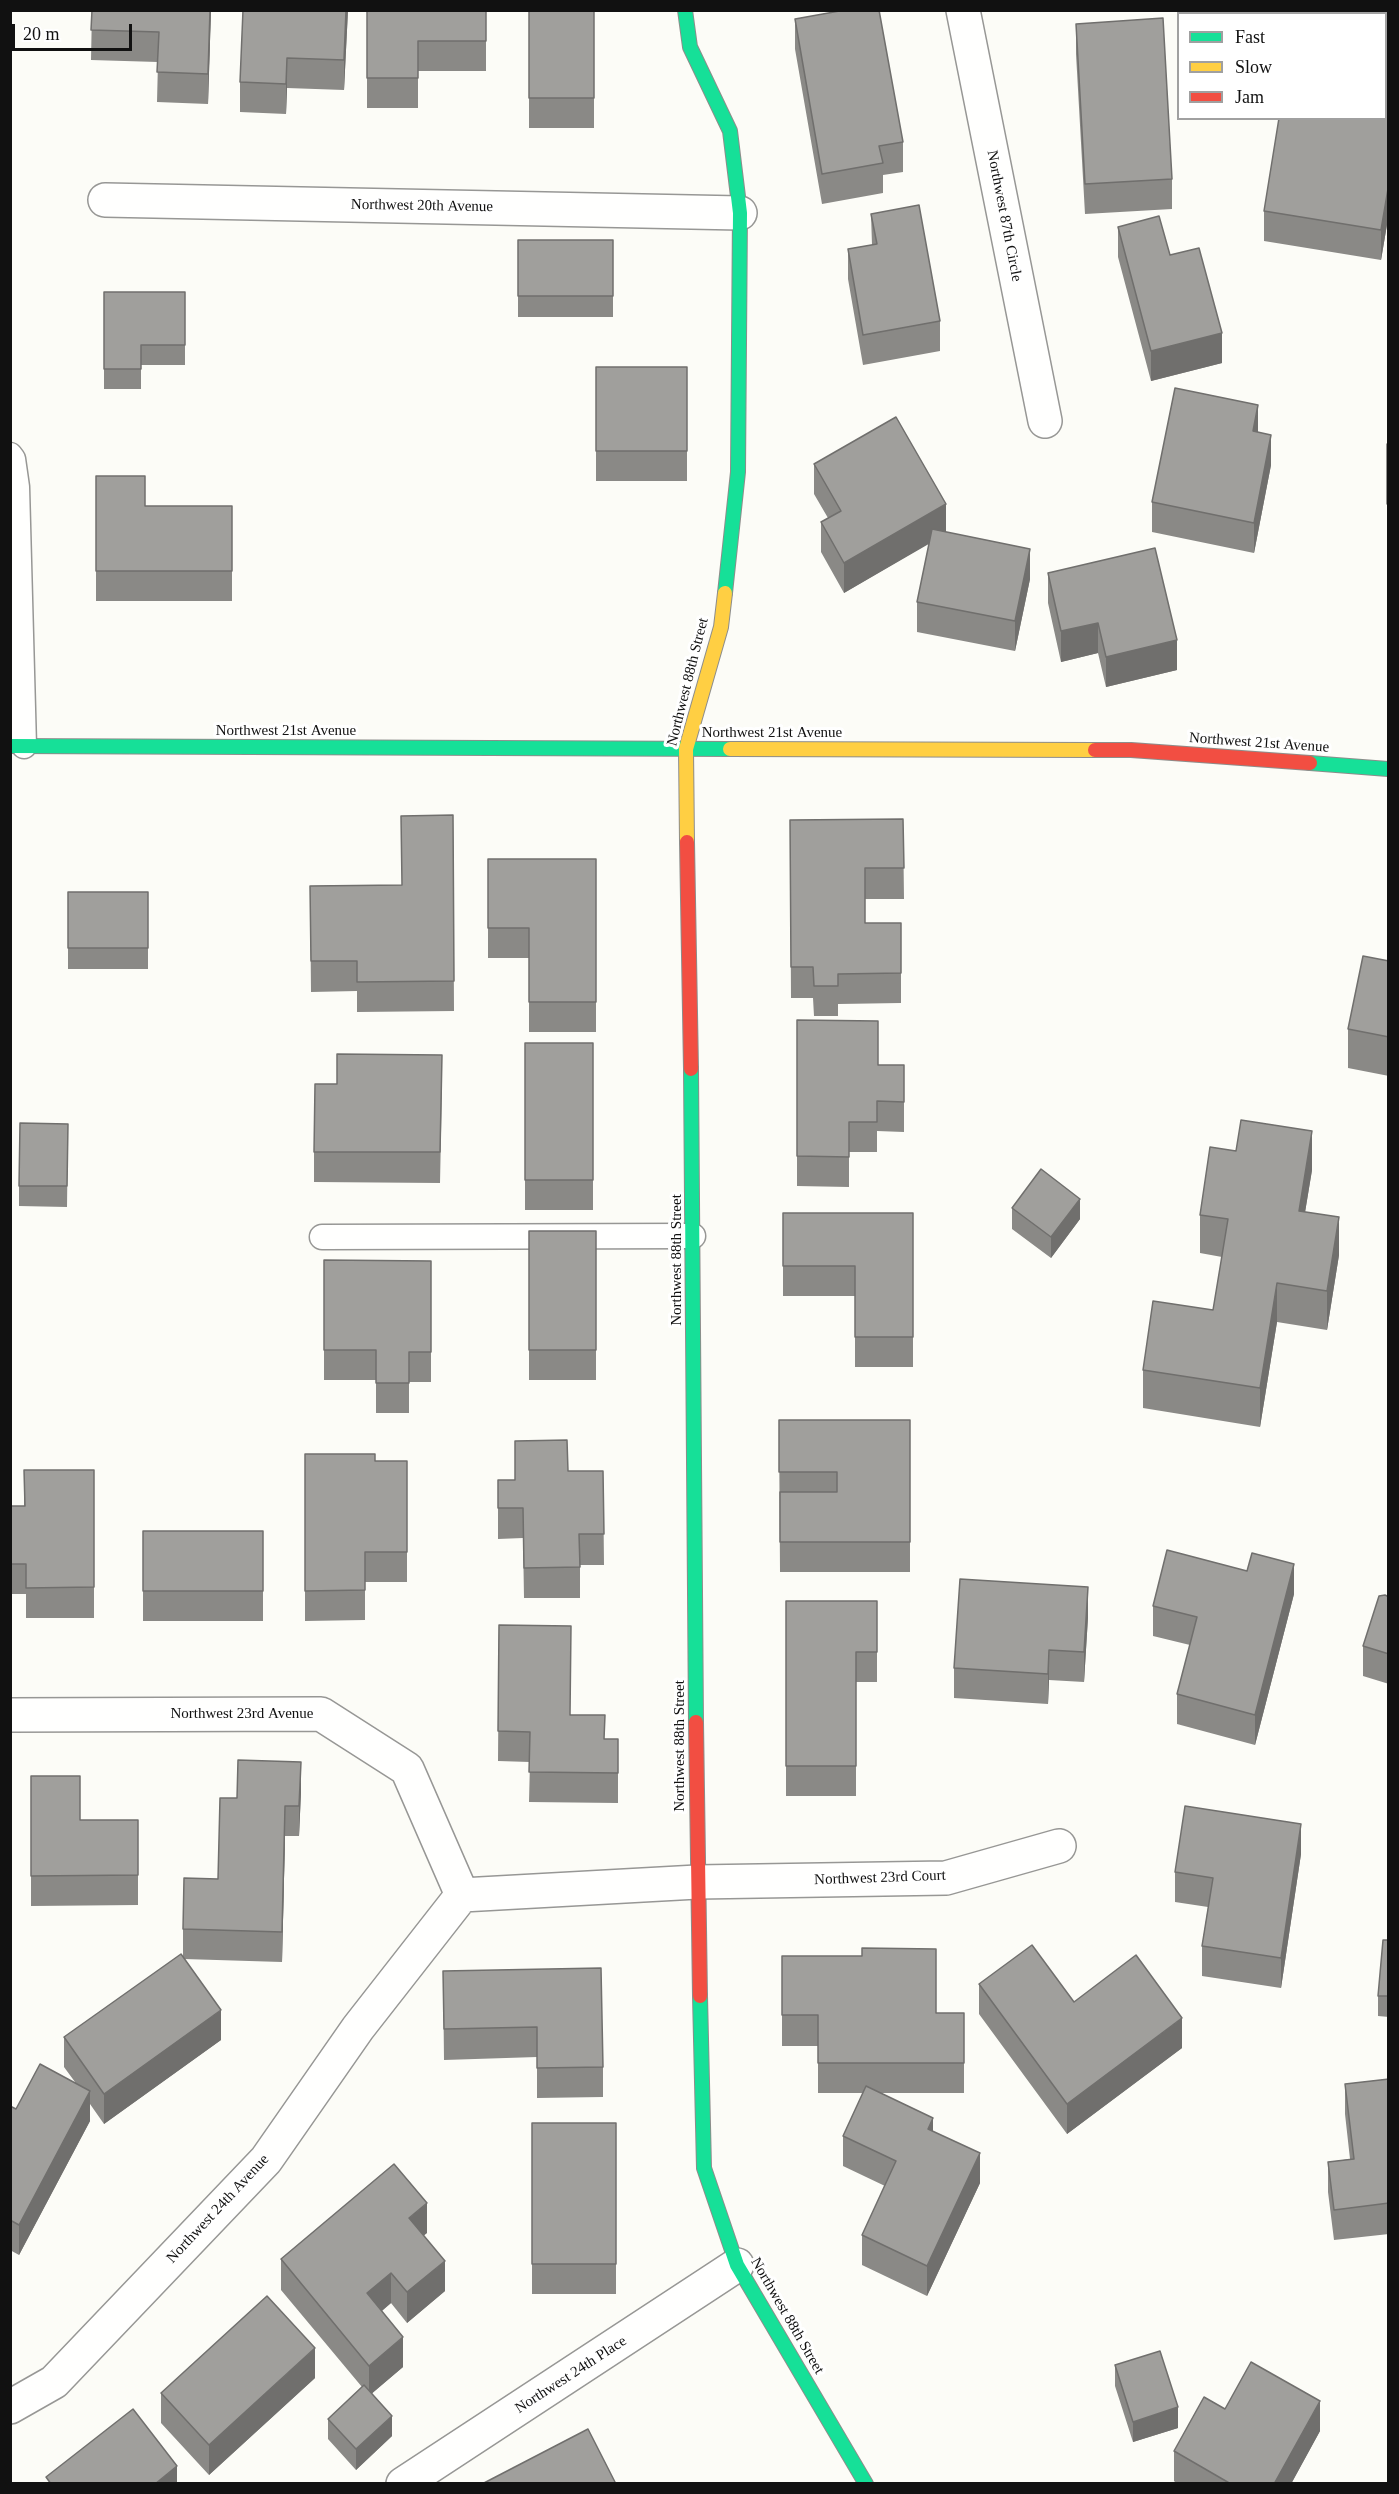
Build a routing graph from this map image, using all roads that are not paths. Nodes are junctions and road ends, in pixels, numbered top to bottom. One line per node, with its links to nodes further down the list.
1 (685, 10): 4 (street, Northwest 88th Street)
2 (963, 10): 5 (street, Northwest 87th Circle)
3 (105, 200): 4 (street, Northwest 20th Avenue)
4 (740, 213): 9 (street, Northwest 88th Street)
5 (1045, 421)
6 (10, 455): 7 (lane)
7 (14, 512): 8 (lane)
8 (17, 746): 9 (street, Northwest 21st Avenue)
9 (687, 749): 10 (street, Northwest 21st Avenue); 11 (street, Northwest 88th Street)
10 (1389, 769)
11 (693, 1236): 12 (lane); 15 (street, Northwest 88th Street)
12 (322, 1237)
13 (10, 1715): 16 (street, Northwest 23rd Avenue)
14 (1059, 1846): 15 (street, Northwest 23rd Court)
15 (697, 1882): 16 (street); 17 (street, Northwest 88th Street)
16 (462, 1895): 18 (street, Northwest 24th Avenue)
17 (737, 2265): 19 (street, Northwest 24th Place); 20 (street, Northwest 88th Street)
18 (10, 2407)
19 (404, 2484)
20 (866, 2484)

